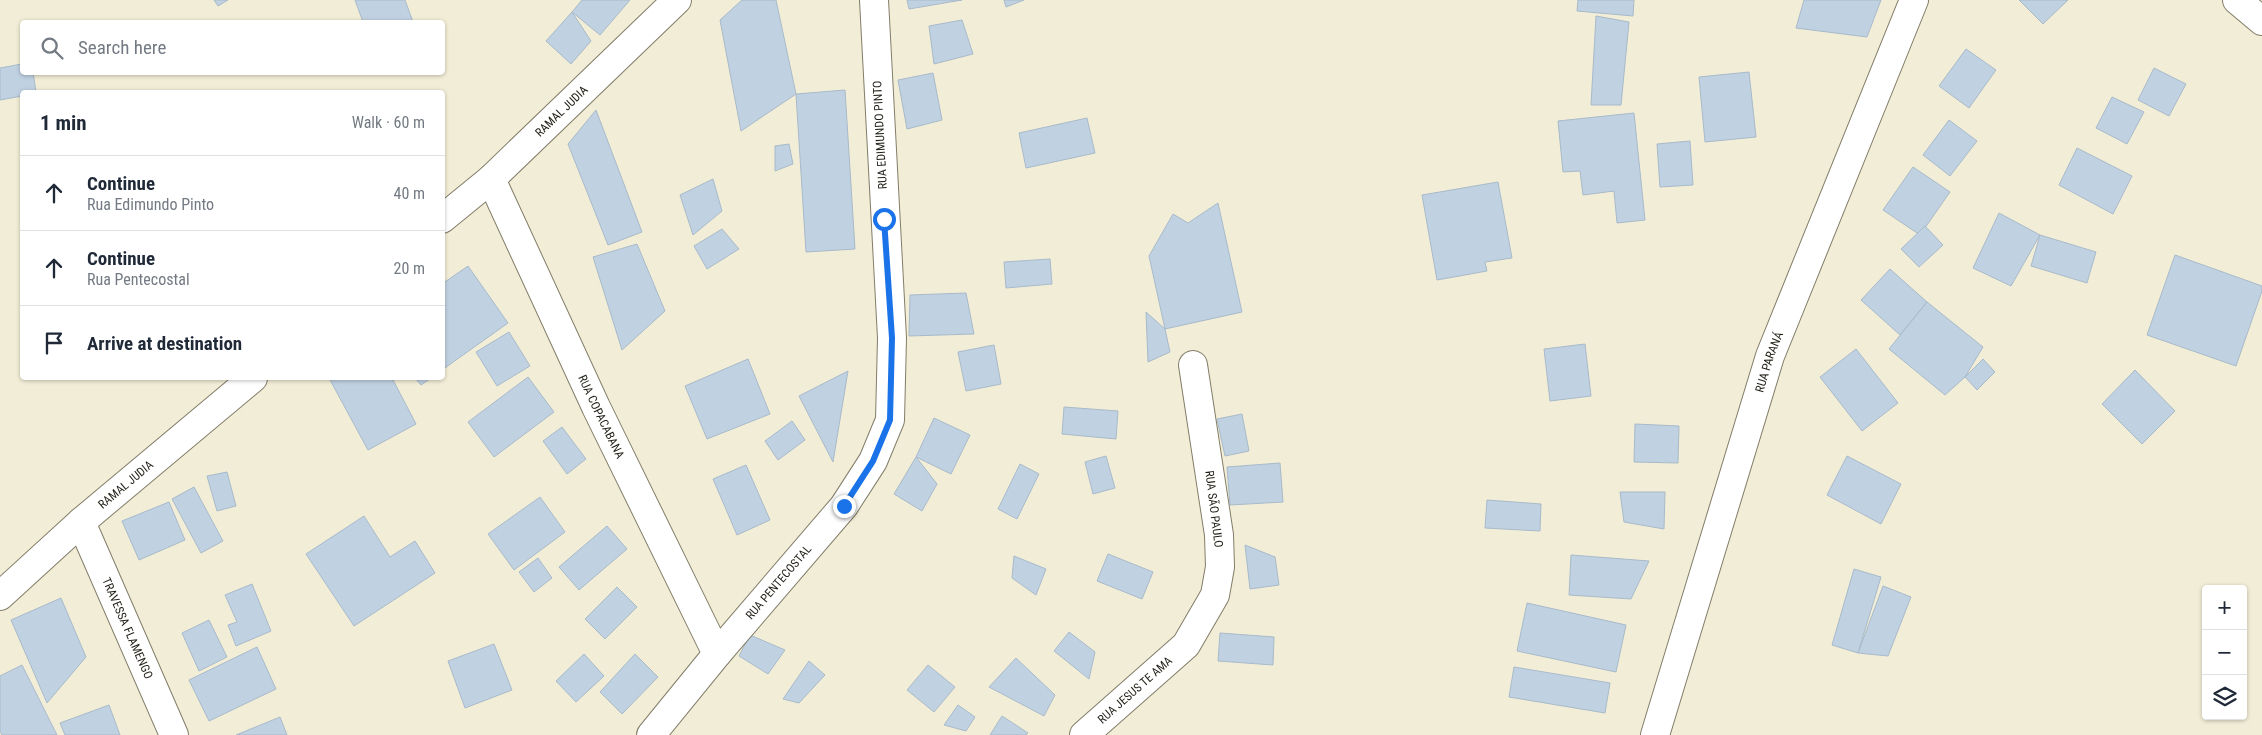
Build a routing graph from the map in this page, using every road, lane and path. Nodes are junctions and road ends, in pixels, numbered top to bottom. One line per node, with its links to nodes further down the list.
1 (677, 0): 6 (street, RAMAL JUDIA)
2 (874, 0): 10 (street, RUA EDIMUNDO PINTO)
3 (1914, 0): 18 (street, RUA PARANÁ)
4 (2237, 0): 5 (street)
5 (2262, 21)
6 (491, 179): 7 (street, RAMAL JUDIA); 14 (street, RUA COPACABANA)
7 (445, 217)
8 (1193, 365): 13 (street, RUA SÃO PAULO)
9 (251, 380): 11 (street, RAMAL JUDIA)
10 (890, 420): 14 (street, RUA PENTECOSTAL)
11 (81, 522): 12 (street, RAMAL JUDIA); 15 (street, TRAVESSA FLAMENGO)
12 (0, 596)
13 (1186, 646): 17 (street, RUA JESUS TE AMA)
14 (717, 654): 16 (street, RUA PENTECOSTAL)
15 (174, 735)
16 (652, 735)
17 (1084, 735)
18 (1654, 735)

